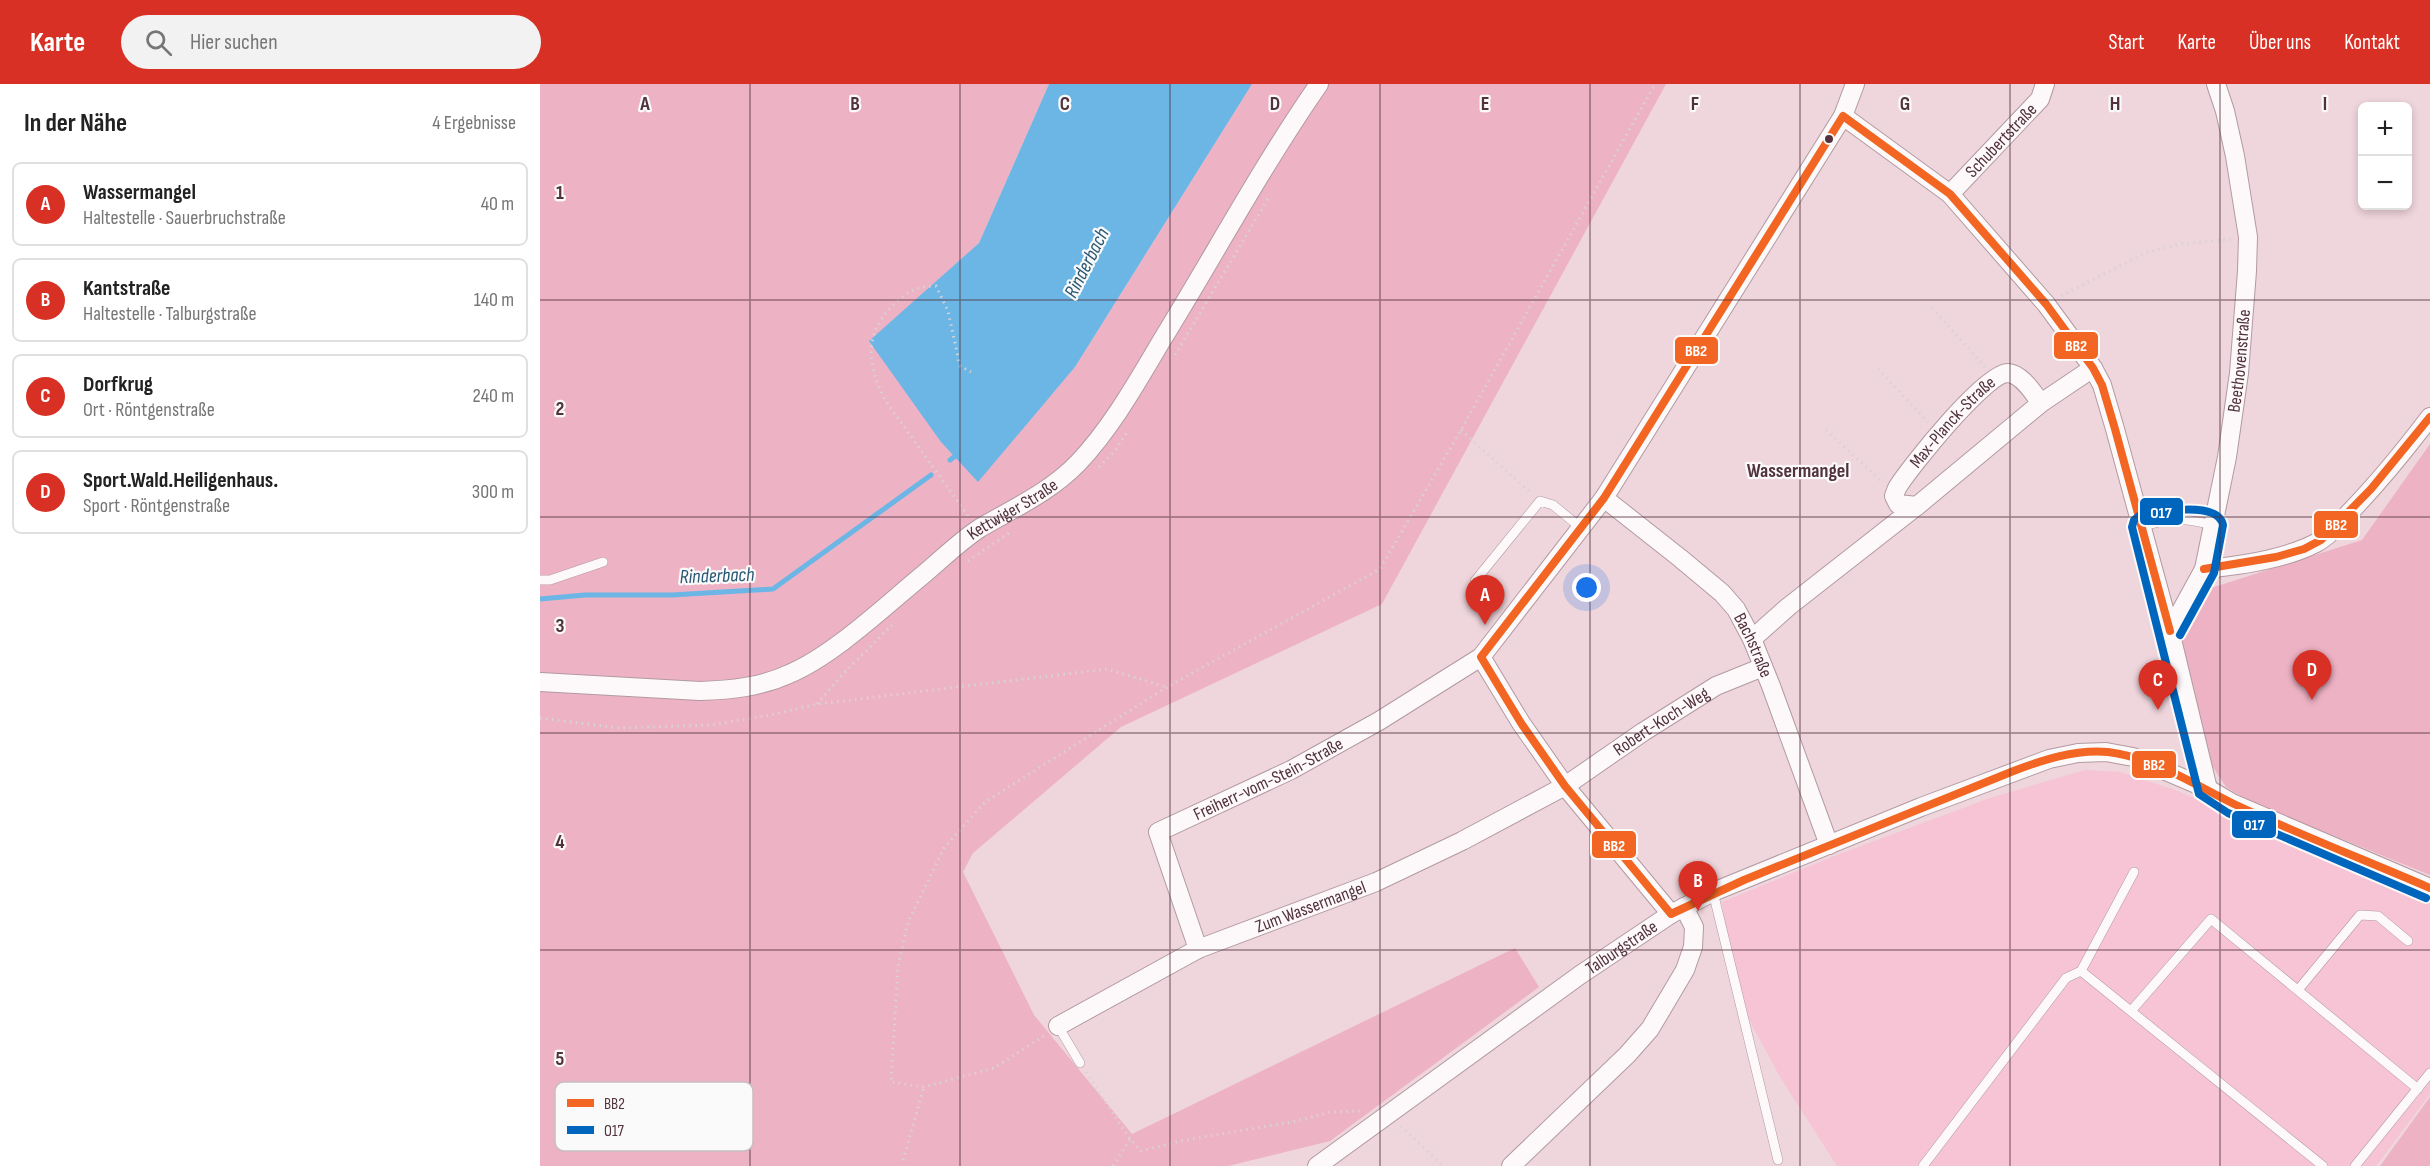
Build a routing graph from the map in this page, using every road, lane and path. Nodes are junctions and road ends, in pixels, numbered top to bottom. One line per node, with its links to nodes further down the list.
1 (1319, 84): 36 (street, Kettwiger Straße)
2 (1655, 84): 17 (path)
3 (1856, 84): 6 (street)
4 (2045, 84): 7 (street, Schubertstraße)
5 (2216, 84): 8 (street, Beethovenstraße)
6 (1843, 116): 7 (street); 21 (street)
7 (1950, 194): 9 (street)
8 (2248, 237): 9 (path); 25 (street, Beethovenstraße)
9 (2046, 304): 11 (street)
10 (1932, 308): 14 (path)
11 (2093, 368): 15 (street, Max-Planck-Straße); 26 (street)
12 (1878, 369): 19 (path)
13 (971, 372): 23 (path)
14 (1996, 378): 15 (street, Max-Planck-Straße); 19 (street, Max-Planck-Straße)
15 (2042, 403): 24 (street, Max-Planck-Straße)
16 (2430, 417): 29 (street)
17 (1461, 430): 22 (path); 37 (path)
18 (1826, 430): 20 (path)
19 (1939, 434): 20 (street, Max-Planck-Straße)
20 (1897, 488): 24 (street, Max-Planck-Straße)
21 (1604, 498): 27 (street); 33 (street, Bachstraße)
22 (1540, 501): 27 (lane); 31 (lane)
23 (958, 504)
24 (1917, 506): 33 (street, Max-Planck-Straße)
25 (2213, 525): 26 (lane); 29 (street, Beethovenstraße)
26 (2142, 526): 32 (street)
27 (1581, 528): 34 (street)
28 (603, 562): 30 (lane)
29 (2204, 569): 32 (street, Beethovenstraße)
30 (540, 580)
31 (1475, 581)
32 (2170, 631): 40 (street)
33 (1752, 639): 35 (street, Bachstraße)
34 (1481, 657): 39 (street); 47 (street, Freiherr-vom-Stein-Straße)
35 (1763, 667): 39 (street, Robert-Koch-Weg); 41 (street, Bachstraße)
36 (540, 682)
37 (1167, 687): 38 (path); 54 (path)
38 (540, 718)
39 (1565, 786): 45 (street); 47 (street, Zum Wassermangel)
40 (2208, 789): 41 (street, Talburgstraße); 43 (street, Talburgstraße)
41 (1829, 845): 44 (street, Talburgstraße)
42 (2134, 872): 48 (lane)
43 (2430, 888)
44 (1713, 892): 45 (street, Talburgstraße); 59 (lane)
45 (1678, 911): 56 (street, Talburgstraße); 63 (street)
46 (2408, 941): 49 (lane)
47 (1198, 949): 51 (street, Zum Wassermangel)
48 (2082, 971): 50 (lane); 64 (lane)
49 (2298, 990): 50 (lane); 55 (lane)
50 (2131, 1011): 65 (lane)
51 (1058, 1026): 52 (lane); 54 (path)
52 (1080, 1063): 57 (path)
53 (2430, 1073): 55 (lane)
54 (924, 1087): 58 (path)
55 (2418, 1089): 66 (lane)
56 (1389, 1115): 57 (path); 61 (street, Talburgstraße); 62 (path)
57 (1130, 1140): 60 (path)
58 (903, 1160)
59 (1778, 1160)
60 (1113, 1166)
61 (1317, 1166)
62 (1443, 1166)
63 (1511, 1166)
64 (1923, 1166)
65 (2323, 1166)
66 (2355, 1166)

